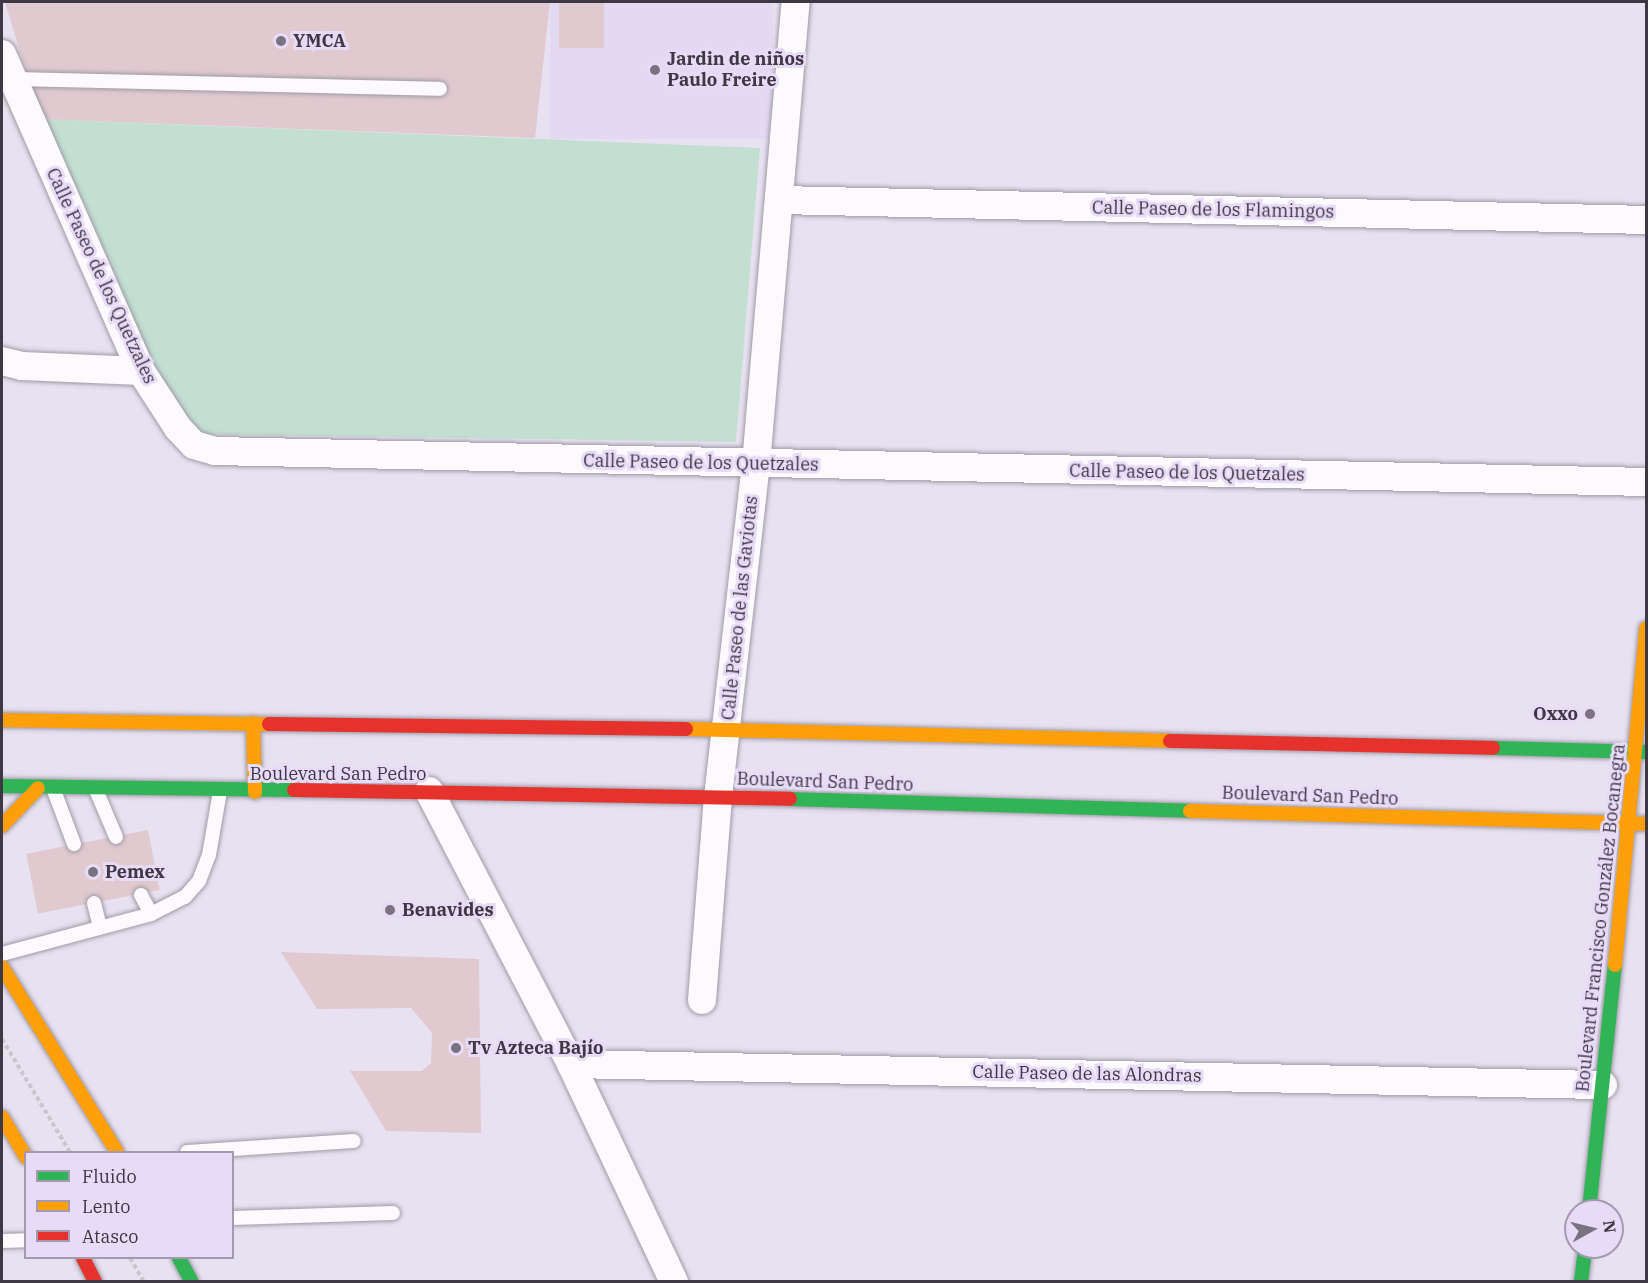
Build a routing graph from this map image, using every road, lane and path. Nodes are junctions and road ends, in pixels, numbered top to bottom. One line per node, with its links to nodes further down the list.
1 (796, 2): 4 (street, Calle Paseo de las Gaviotas)
2 (6, 67): 3 (lane); 7 (street, Calle Paseo de los Quetzales)
3 (440, 89)
4 (780, 200): 5 (street, Calle Paseo de los Flamingos); 8 (street, Calle Paseo de las Gaviotas)
5 (1647, 220)
6 (2, 361): 7 (street)
7 (141, 371): 8 (street, Calle Paseo de los Quetzales)
8 (756, 464): 9 (street, Calle Paseo de los Quetzales); 13 (street, Calle Paseo de las Gaviotas)
9 (1647, 482)
10 (1647, 628): 14 (street, Boulevard Francisco González Bocanegra)
11 (2, 720): 12 (street)
12 (253, 723): 13 (street); 21 (street)
13 (727, 730): 14 (street); 22 (street, Calle Paseo de las Gaviotas)
14 (1641, 752): 23 (street, Boulevard Francisco González Bocanegra)
15 (2, 786): 16 (street, Boulevard San Pedro)
16 (38, 788): 17 (street, Boulevard San Pedro); 25 (street)
17 (53, 788): 18 (street, Boulevard San Pedro); 27 (lane)
18 (96, 790): 19 (street, Boulevard San Pedro); 26 (lane)
19 (220, 791): 21 (street, Boulevard San Pedro); 30 (lane)
20 (429, 791): 21 (street, Boulevard San Pedro); 22 (street, Boulevard San Pedro); 36 (street)
21 (255, 792)
22 (718, 797): 23 (street, Boulevard San Pedro); 34 (street, Calle Paseo de las Gaviotas)
23 (1630, 823): 24 (street, Boulevard San Pedro); 37 (street, Boulevard Francisco González Bocanegra)
24 (1647, 824)
25 (2, 826)
26 (116, 837)
27 (74, 844)
28 (141, 895): 30 (lane)
29 (94, 903): 31 (lane)
30 (151, 914): 31 (lane)
31 (100, 927): 32 (lane)
32 (2, 954)
33 (2, 967): 40 (street)
34 (702, 1000)
35 (2, 1039): 39 (path)
36 (571, 1064): 37 (street, Calle Paseo de las Alondras); 54 (street)
37 (1603, 1085): 42 (street, Boulevard Francisco González Bocanegra)
38 (354, 1141): 41 (lane)
39 (69, 1151)
40 (116, 1151)
41 (202, 1151)
42 (1590, 1199)
43 (393, 1213): 44 (lane)
44 (234, 1218)
45 (2, 1240): 46 (lane)
46 (24, 1240)
47 (84, 1259): 51 (street)
48 (131, 1259): 52 (path)
49 (180, 1259): 53 (street)
50 (1584, 1259): 55 (street)
51 (95, 1281)
52 (144, 1281)
53 (192, 1281)
54 (674, 1281)
55 (1581, 1281)

